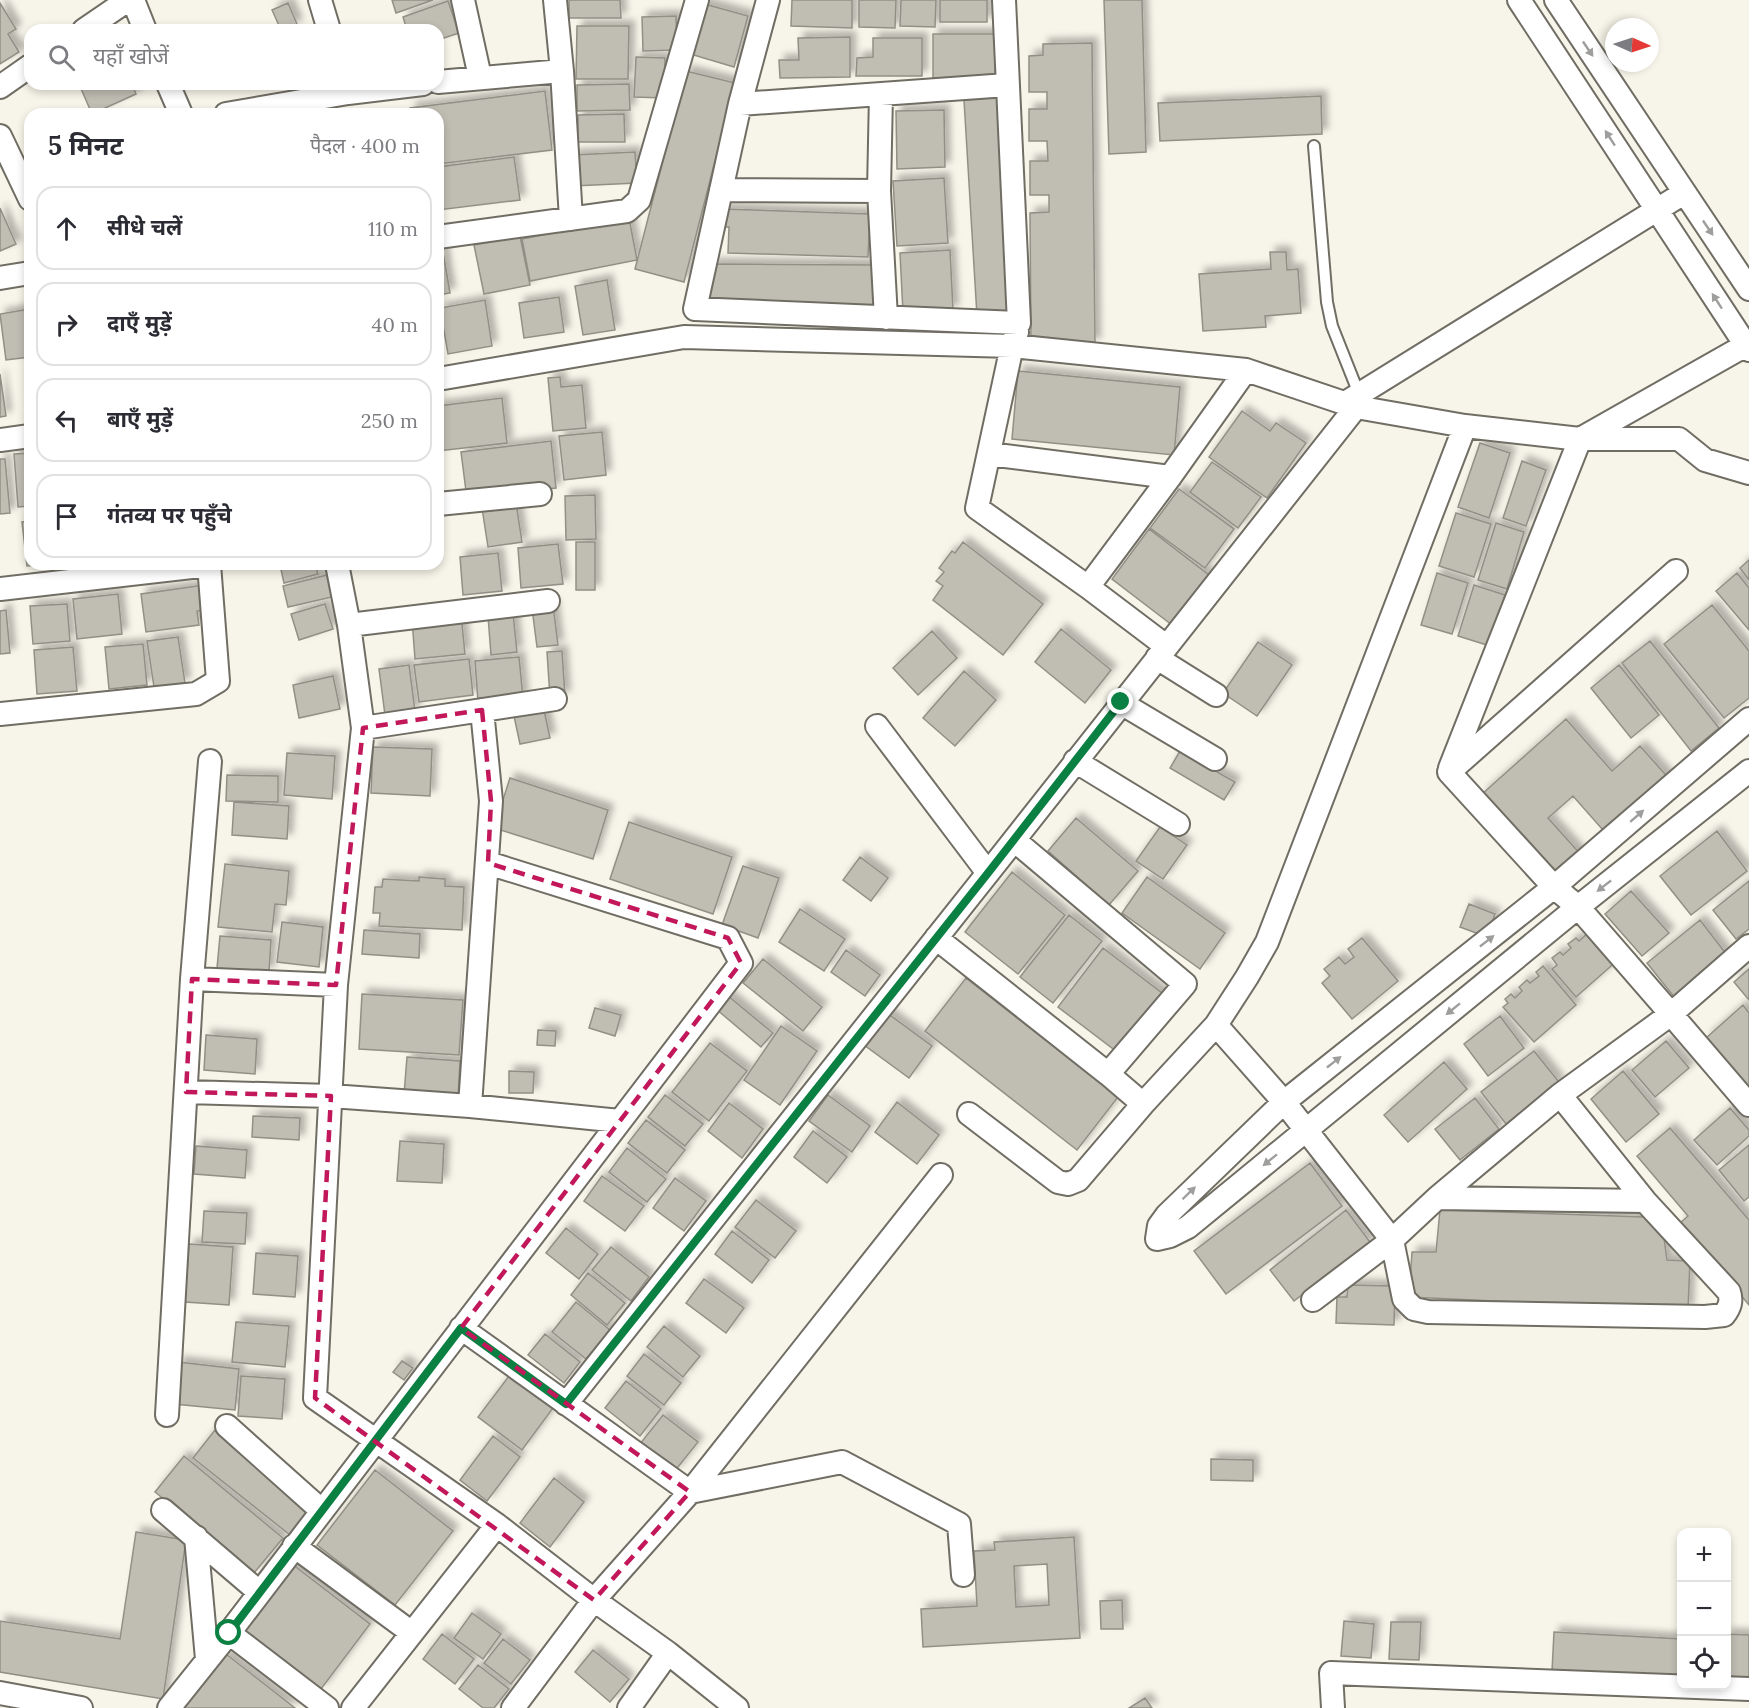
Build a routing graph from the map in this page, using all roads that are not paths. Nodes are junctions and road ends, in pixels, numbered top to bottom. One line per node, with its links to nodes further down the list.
1 (130, 0): 10 (street); 11 (street)
2 (320, 0): 12 (street)
3 (463, 0): 15 (street)
4 (555, 0): 14 (street)
5 (697, 0): 32 (street)
6 (768, 0): 22 (street)
7 (1004, 0): 17 (street)
8 (1519, 0): 31 (street, one-way to 8)
9 (1556, 0): 30 (street, one-way to 30)
10 (93, 24)
11 (142, 24)
12 (327, 24)
13 (24, 70): 18 (street)
14 (562, 71): 15 (street); 32 (street)
15 (480, 77): 16 (street)
16 (444, 81)
17 (1007, 85): 21 (street); 38 (street)
18 (0, 87)
19 (171, 90): 23 (street)
20 (337, 90): 24 (street)
21 (881, 94): 22 (street); 29 (street)
22 (740, 105): 28 (street)
23 (178, 108)
24 (254, 108)
25 (0, 136): 27 (street)
26 (1314, 146): 43 (lane)
27 (24, 186)
28 (721, 190): 29 (street); 37 (street)
29 (879, 191): 37 (street)
30 (1684, 193): 31 (street); 36 (street, one-way to 36)
31 (1657, 209): 40 (street, one-way to 31); 43 (street)
32 (571, 219): 33 (street)
33 (444, 236)
34 (24, 274): 35 (street)
35 (0, 278)
36 (1749, 289)
37 (886, 318): 38 (street)
38 (1019, 323): 39 (street)
39 (1012, 346): 41 (street); 42 (street); 48 (street)
40 (1747, 347): 46 (street)
41 (1246, 370): 43 (street); 50 (street)
42 (444, 378)
43 (1354, 401): 44 (street); 61 (street)
44 (1465, 426): 46 (street); 86 (street)
45 (24, 437): 47 (street)
46 (1580, 439): 49 (street); 74 (street)
47 (0, 440)
48 (989, 454): 50 (street); 57 (street)
49 (1749, 473)
50 (1170, 477): 57 (street)
51 (540, 494): 52 (street)
52 (444, 503)
53 (165, 570): 58 (street)
54 (209, 570): 66 (street)
55 (338, 570): 60 (street)
56 (1676, 571): 74 (street)
57 (1088, 587): 61 (street)
58 (0, 589)
59 (548, 601): 60 (street)
60 (349, 625): 69 (street)
61 (1162, 652): 62 (street); 64 (street)
62 (1216, 694)
63 (555, 699): 65 (street)
64 (1121, 702): 70 (street); 72 (street)
65 (482, 710): 69 (street); 77 (street)
66 (0, 714)
67 (1749, 719): 79 (street, one-way to 67)
68 (877, 726): 78 (street)
69 (363, 728): 84 (street)
70 (1215, 759)
71 (210, 761): 83 (street)
72 (1075, 761): 75 (street); 76 (street)
73 (1749, 771): 80 (street, one-way to 80)
74 (1449, 772): 79 (street)
75 (1178, 824)
76 (1014, 840): 78 (street); 87 (street)
77 (488, 863): 94 (street); 96 (street)
78 (988, 873): 81 (street)
79 (1554, 887): 80 (street); 91 (street, one-way to 79)
80 (1578, 907): 85 (street); 97 (street, one-way to 97)
81 (936, 938): 87 (street); 104 (street)
82 (1749, 946): 85 (street)
83 (192, 979): 84 (street); 88 (street)
84 (336, 985): 90 (street)
85 (1671, 1014): 89 (street); 93 (street)
86 (1216, 1025): 91 (street); 92 (street)
87 (1108, 1074): 92 (street)
88 (186, 1092): 90 (street); 105 (street)
89 (1560, 1095): 99 (street); 100 (street)
90 (331, 1096): 94 (street); 107 (street)
91 (1284, 1102): 97 (street); 97 (street, one-way to 91)
92 (1143, 1104): 95 (street)
93 (1749, 1105)
94 (470, 1106): 96 (street)
95 (969, 1113)
96 (620, 1121): 103 (street)
97 (1306, 1130): 101 (street)
98 (941, 1175): 108 (street)
99 (1437, 1198): 100 (street); 101 (street)
100 (1645, 1201): 101 (street)
101 (1392, 1240): 102 (street)
102 (1313, 1300)
103 (461, 1328): 104 (street); 107 (street)
104 (566, 1404): 108 (street)
105 (167, 1415)
106 (227, 1426): 110 (street)
107 (376, 1439): 110 (street); 111 (street)
108 (690, 1492): 114 (street); 116 (street)
109 (163, 1510): 112 (street)
110 (321, 1510): 113 (street)
111 (497, 1525): 116 (street); 118 (street)
112 (196, 1537): 115 (street); 120 (street)
113 (294, 1546): 115 (street); 118 (street)
114 (963, 1575)
115 (259, 1592): 117 (street)
116 (594, 1600): 119 (street); 128 (street)
117 (229, 1633): 120 (street); 126 (street)
118 (412, 1633): 127 (street)
119 (668, 1653): 129 (street); 130 (street)
120 (207, 1659): 125 (street)
121 (1749, 1689): 123 (street)
122 (0, 1693): 124 (street)
123 (1697, 1698): 131 (street)
124 (81, 1708)
125 (169, 1708)
126 (327, 1708)
127 (353, 1708)
128 (513, 1708)
129 (629, 1708)
130 (737, 1708)
131 (1333, 1708)

